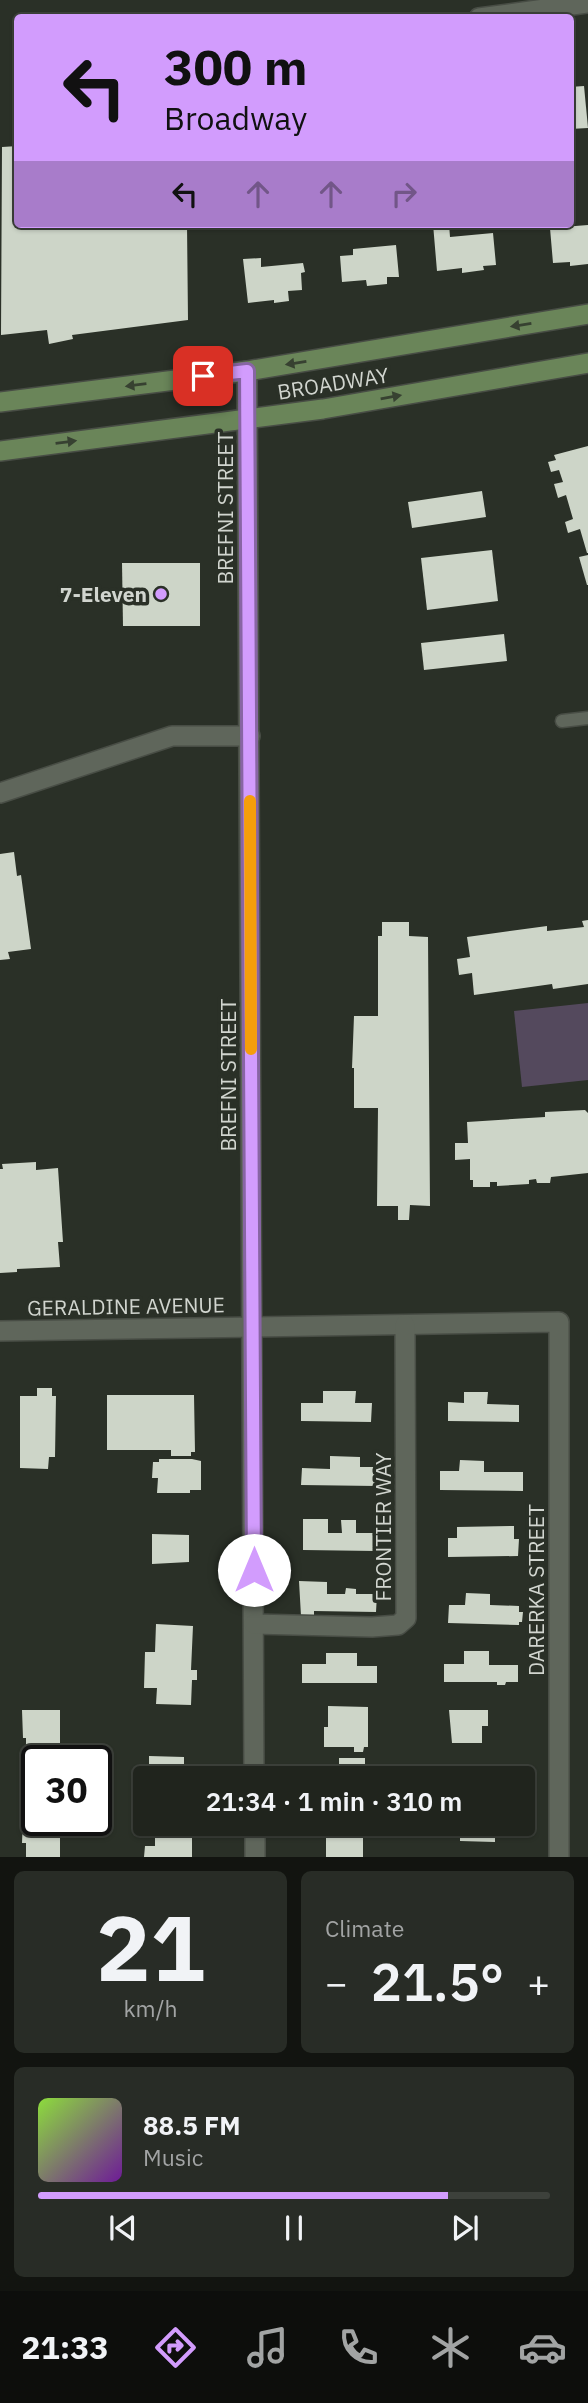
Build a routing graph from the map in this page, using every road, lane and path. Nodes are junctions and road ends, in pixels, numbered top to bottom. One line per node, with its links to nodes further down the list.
1 (588, 3): 2 (street)
2 (507, 14)
3 (588, 314): 5 (main road, BROADWAY, one-way to 5)
4 (588, 363): 7 (main road, BROADWAY, one-way to 4)
5 (247, 371): 6 (main road, BROADWAY, one-way to 6); 7 (street, BREFNI STREET)
6 (0, 402)
7 (247, 420): 8 (main road, BROADWAY, one-way to 7); 11 (street, BREFNI STREET)
8 (0, 450)
9 (588, 718): 10 (lane)
10 (562, 721)
11 (250, 736): 12 (street); 14 (street, BREFNI STREET)
12 (0, 793)
13 (405, 1325): 14 (street); 16 (street, FRONTIER WAY); 20 (street, DARERKA STREET)
14 (253, 1327): 15 (street, GERALDINE AVENUE); 16 (street, BREFNI STREET)
15 (0, 1331)
16 (254, 1624): 17 (street, BREFNI STREET)
17 (254, 1766)
18 (254, 1836): 19 (street)
19 (254, 1857)
20 (559, 1857)

